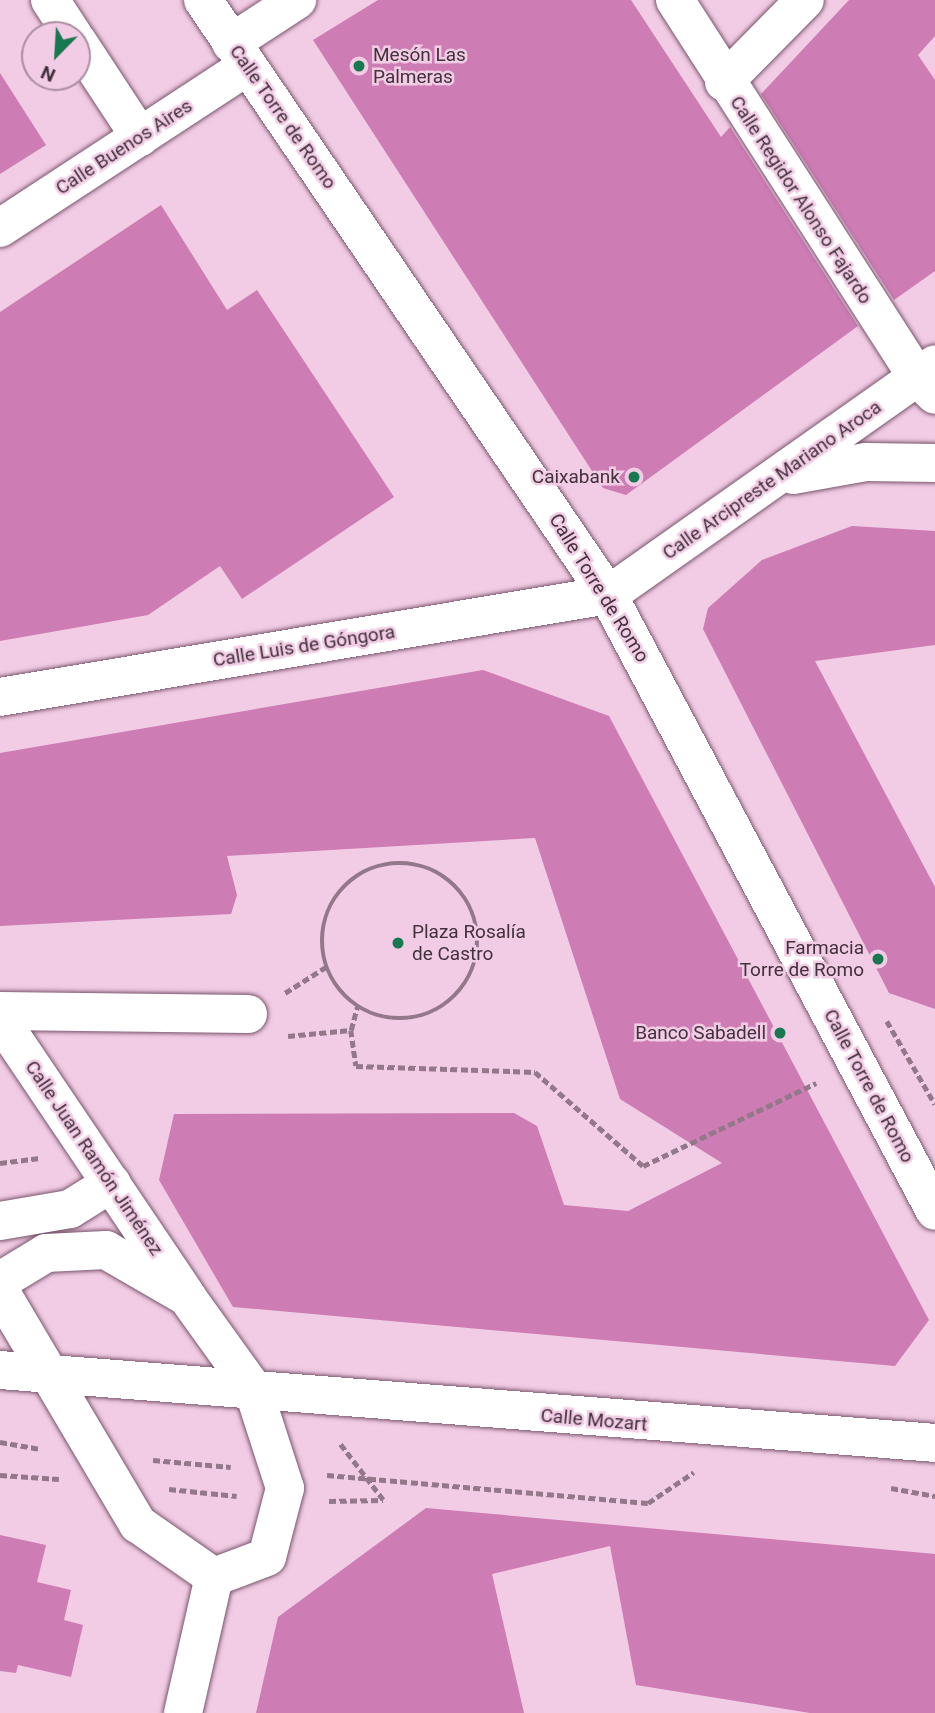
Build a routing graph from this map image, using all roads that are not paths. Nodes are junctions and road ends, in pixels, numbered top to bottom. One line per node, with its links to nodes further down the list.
1 (50, 0): 6 (street)
2 (203, 0): 7 (street, Calle Torre de Romo)
3 (297, 0): 7 (street, Calle Buenos Aires)
4 (675, 0): 9 (street, Calle Regidor Alonso Fajardo)
5 (805, 0): 9 (street)
6 (64, 21)
7 (240, 55): 10 (street, Calle Buenos Aires); 15 (street, Calle Torre de Romo)
8 (91, 62): 10 (street)
9 (724, 82): 12 (street, Calle Regidor Alonso Fajardo)
10 (140, 136): 11 (street, Calle Buenos Aires)
11 (0, 229)
12 (929, 378): 14 (street, Calle Arcipreste Mariano Aroca)
13 (935, 463): 14 (street)
14 (781, 478): 15 (street, Calle Arcipreste Mariano Aroca)
15 (608, 595): 16 (street, Calle Luis de Góngora); 21 (street, Calle Torre de Romo)
16 (0, 697)
17 (0, 1011): 18 (street)
18 (248, 1014)
19 (0, 1019): 20 (street, Calle Juan Ramón Jiménez)
20 (112, 1184): 22 (street); 25 (street, Calle Juan Ramón Jiménez)
21 (935, 1211)
22 (0, 1221)
23 (0, 1281): 25 (street)
24 (0, 1291): 27 (street)
25 (182, 1295): 28 (street, Calle Juan Ramón Jiménez)
26 (0, 1370): 27 (street, Calle Mozart)
27 (47, 1374): 28 (street, Calle Mozart); 30 (street)
28 (253, 1389): 29 (street, Calle Mozart); 30 (street, Calle Juan Ramón Jiménez)
29 (935, 1444)
30 (214, 1577): 31 (street)
31 (183, 1713)

